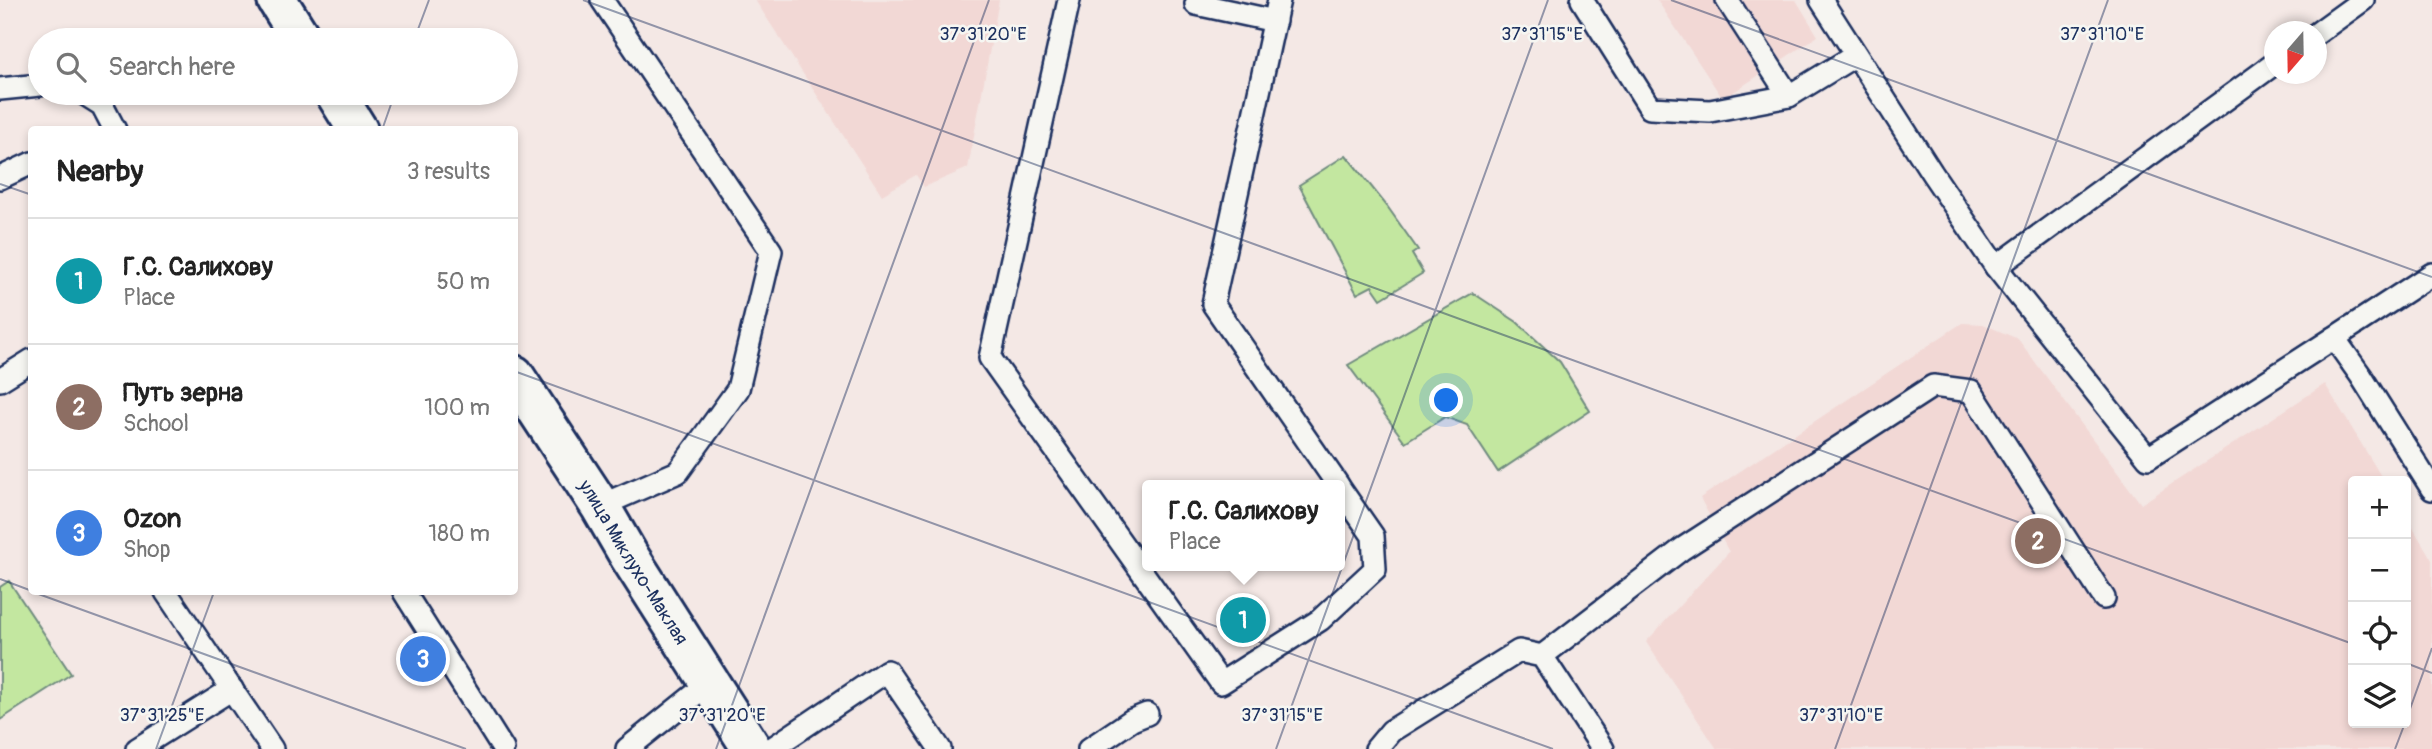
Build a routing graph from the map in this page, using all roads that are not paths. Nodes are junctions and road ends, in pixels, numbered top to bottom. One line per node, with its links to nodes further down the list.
1 (277, 0): 12 (main road)
2 (602, 0): 33 (lane)
3 (1069, 0): 32 (lane)
4 (1279, 0): 10 (lane)
5 (1582, 0): 17 (lane)
6 (1727, 0): 17 (lane)
7 (2363, 0): 11 (lane)
8 (1196, 4): 10 (lane)
9 (1832, 4): 13 (lane)
10 (1275, 21): 30 (lane)
11 (2327, 26)
12 (294, 28)
13 (1856, 55): 17 (lane); 24 (lane)
14 (2264, 71): 24 (lane)
15 (28, 86): 16 (lane)
16 (0, 89)
17 (1789, 96)
18 (101, 105): 20 (lane)
19 (342, 105): 21 (main road)
20 (113, 126)
21 (356, 126)
22 (28, 165): 23 (lane)
23 (0, 178)
24 (1996, 267): 26 (lane)
25 (2432, 274): 26 (lane)
26 (2334, 338): 31 (lane)
27 (28, 362): 28 (lane)
28 (0, 380)
29 (518, 381): 33 (main road, улица Миклухо-Маклая)
30 (1335, 480)
31 (2432, 489)
32 (1345, 495)
33 (600, 506): 38 (main road, улица Миклухо-Маклая)
34 (168, 595): 39 (lane)
35 (406, 595): 43 (lane)
36 (2104, 598): 37 (lane)
37 (1542, 656): 49 (lane); 50 (lane)
38 (709, 683): 44 (lane); 45 (main road, улица Миклухо-Маклая)
39 (232, 689): 41 (lane); 42 (lane)
40 (1147, 714): 48 (lane)
41 (138, 749)
42 (272, 749)
43 (503, 749)
44 (627, 749)
45 (752, 749)
46 (771, 749): 47 (lane)
47 (940, 749)
48 (1089, 749)
49 (1376, 749)
50 (1603, 749)

